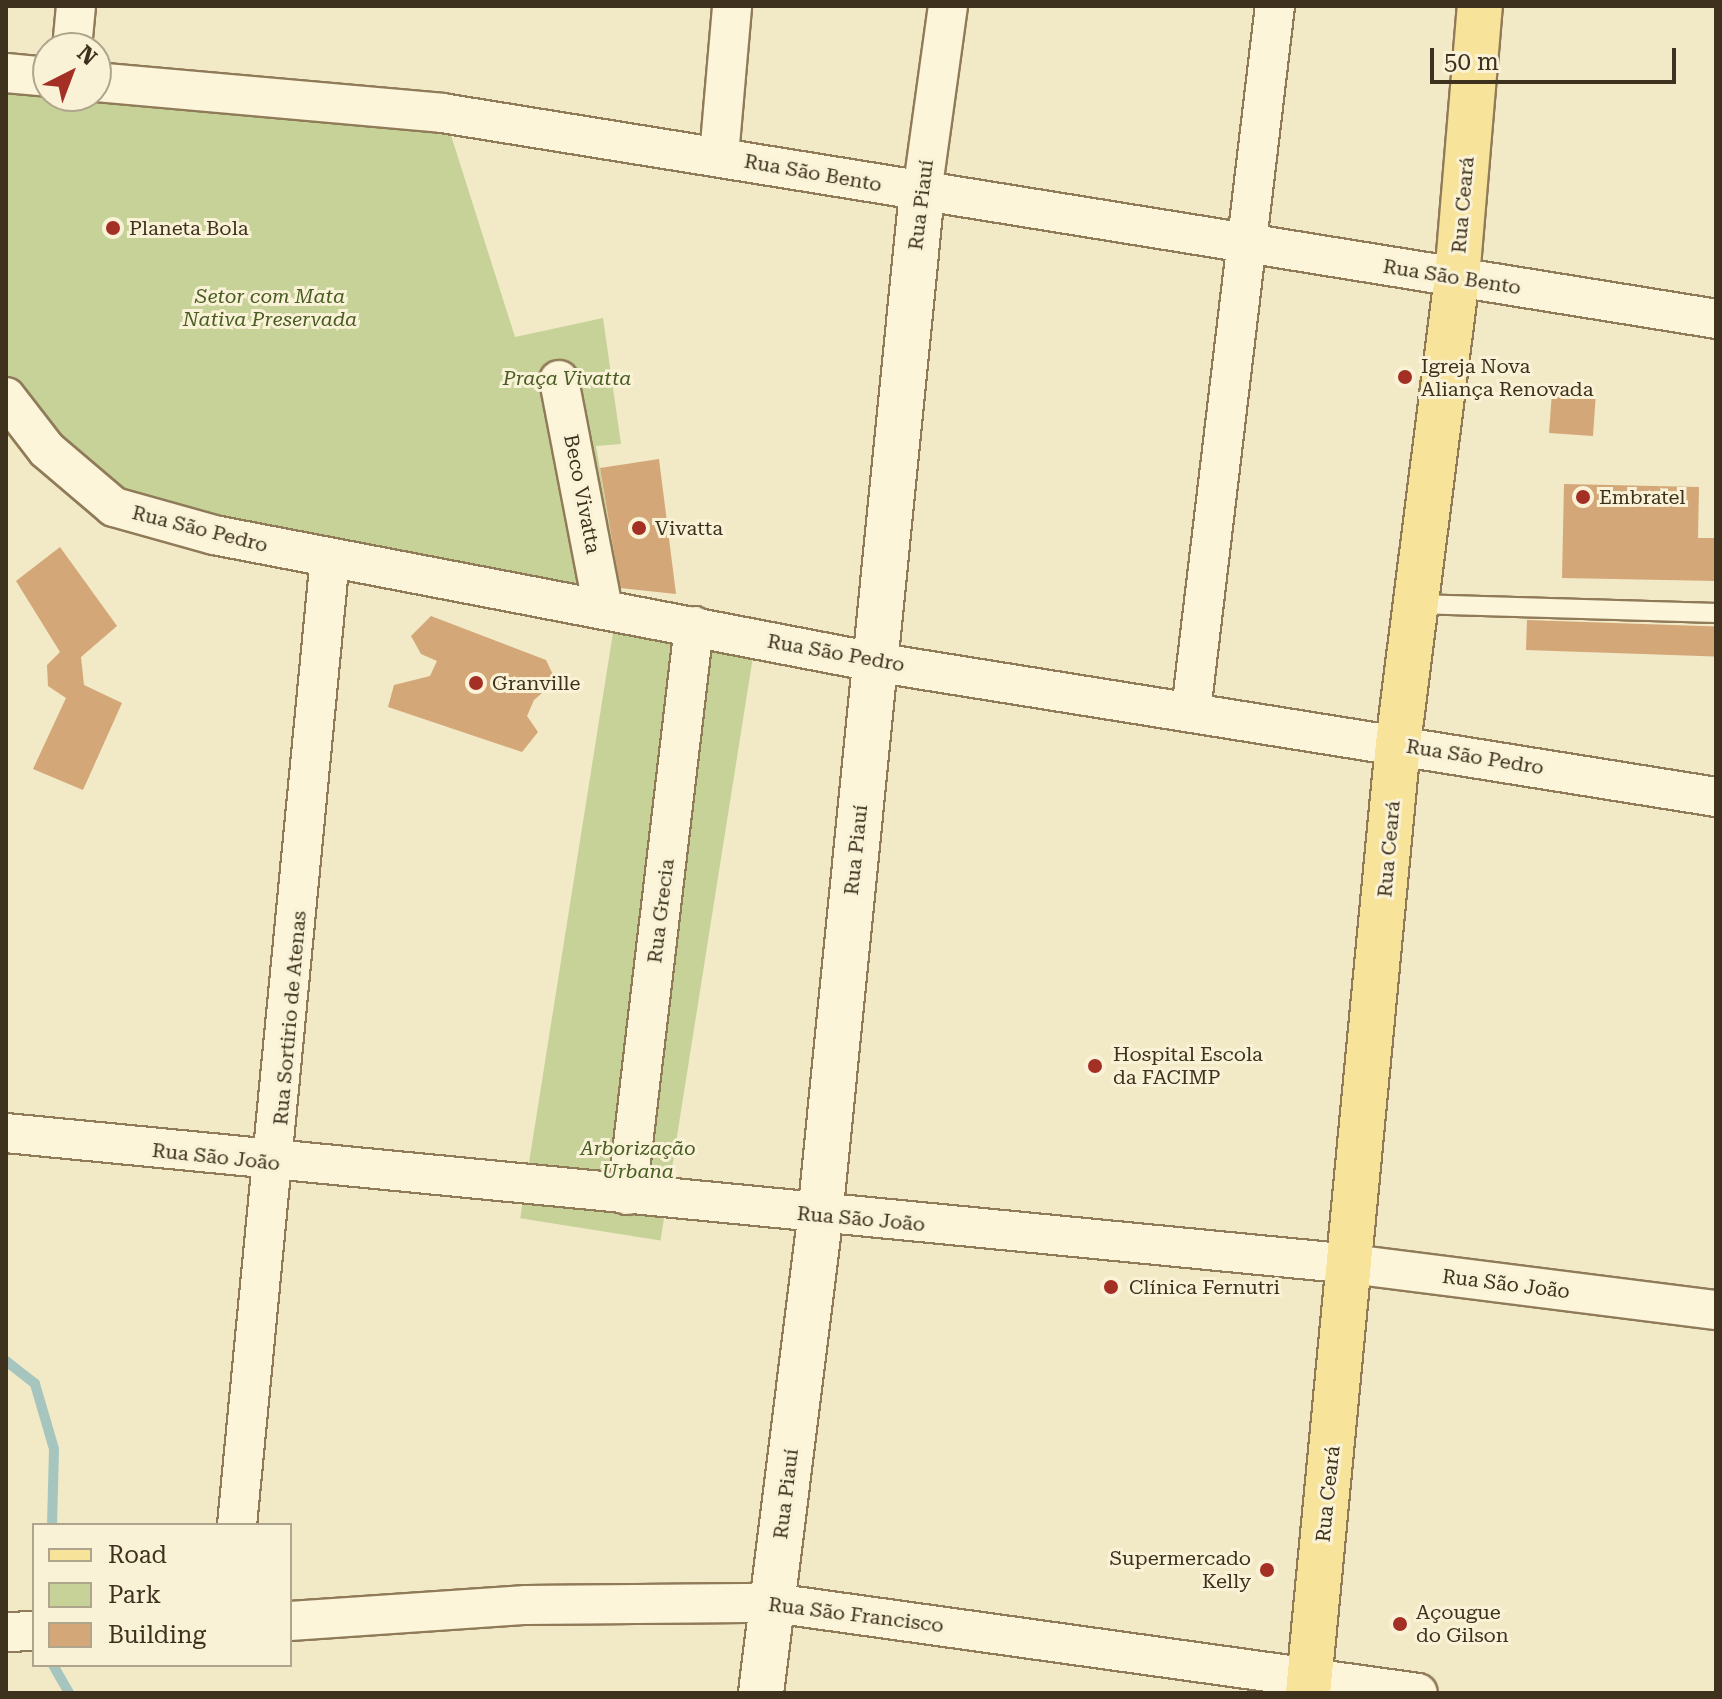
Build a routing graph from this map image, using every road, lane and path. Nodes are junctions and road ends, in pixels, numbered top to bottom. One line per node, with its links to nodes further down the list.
1 (76, 6): 6 (street)
2 (732, 6): 10 (street)
3 (948, 6): 11 (street, Rua Piauí)
4 (1275, 6): 12 (street)
5 (1480, 6): 13 (main road, Rua Ceará)
6 (74, 32)
7 (6, 73): 8 (street)
8 (32, 75)
9 (112, 83): 10 (street, Rua São Bento)
10 (719, 156): 11 (street, Rua São Bento)
11 (922, 193): 12 (street, Rua São Bento); 22 (street, Rua Piauí)
12 (1244, 241): 13 (street, Rua São Bento); 23 (street)
13 (1457, 278): 14 (street, Rua São Bento); 18 (main road, Rua Ceará)
14 (1716, 319)
15 (559, 380): 19 (street, Beco Vivatta)
16 (6, 397): 17 (street, Rua São Pedro)
17 (330, 558): 19 (street, Rua São Pedro); 27 (street, Rua Sortirio de Atenas)
18 (1416, 604): 20 (lane); 24 (main road, Rua Ceará)
19 (603, 608): 21 (street, Rua São Pedro)
20 (1716, 613)
21 (694, 626): 22 (street, Rua São Pedro); 28 (street, Rua Grecia)
22 (874, 662): 23 (street, Rua São Pedro); 29 (street, Rua Piauí)
23 (1191, 711): 24 (street, Rua São Pedro)
24 (1398, 744): 25 (street, Rua São Pedro); 30 (main road, Rua Ceará)
25 (1716, 797)
26 (6, 1133): 27 (street, Rua São João)
27 (277, 1164): 28 (street, Rua São João); 32 (street, Rua Sortirio de Atenas)
28 (627, 1195): 29 (street, Rua São João)
29 (820, 1216): 30 (street, Rua São João); 33 (street, Rua Piauí)
30 (1351, 1264): 31 (street, Rua São João); 35 (main road, Rua Ceará)
31 (1716, 1310)
32 (237, 1523)
33 (773, 1603): 34 (street, Rua São Francisco); 35 (street, Rua São Francisco); 36 (street, Rua Piauí)
34 (292, 1621)
35 (1310, 1683): 37 (street, Rua São Francisco)
36 (761, 1693)
37 (1418, 1693)

